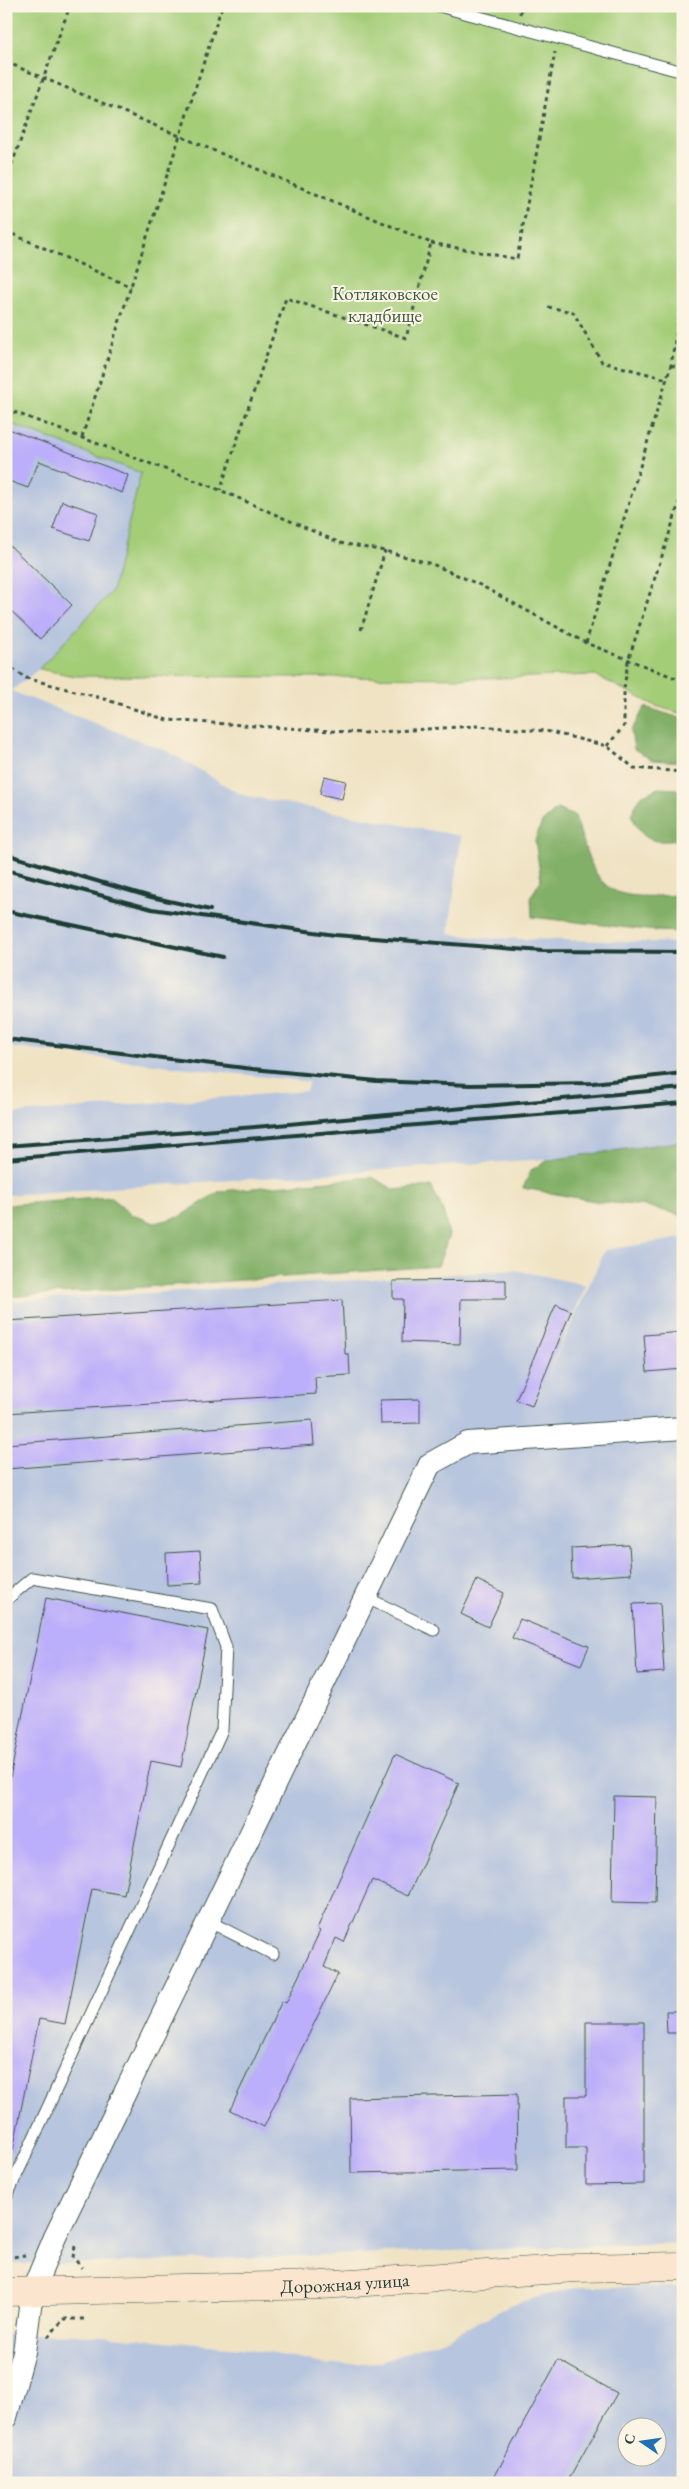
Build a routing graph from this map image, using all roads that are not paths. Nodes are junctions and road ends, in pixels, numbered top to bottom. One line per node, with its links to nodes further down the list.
1 (439, 6): 2 (lane)
2 (680, 71)
3 (683, 1428): 4 (street)
4 (365, 1596): 6 (lane); 7 (street)
5 (6, 1600): 9 (lane)
6 (434, 1630)
7 (208, 1922): 8 (lane); 11 (street)
8 (274, 1954)
9 (6, 2198)
10 (683, 2266): 11 (main road, Дорожная улица)
11 (19, 2292): 12 (street)
12 (6, 2417)

